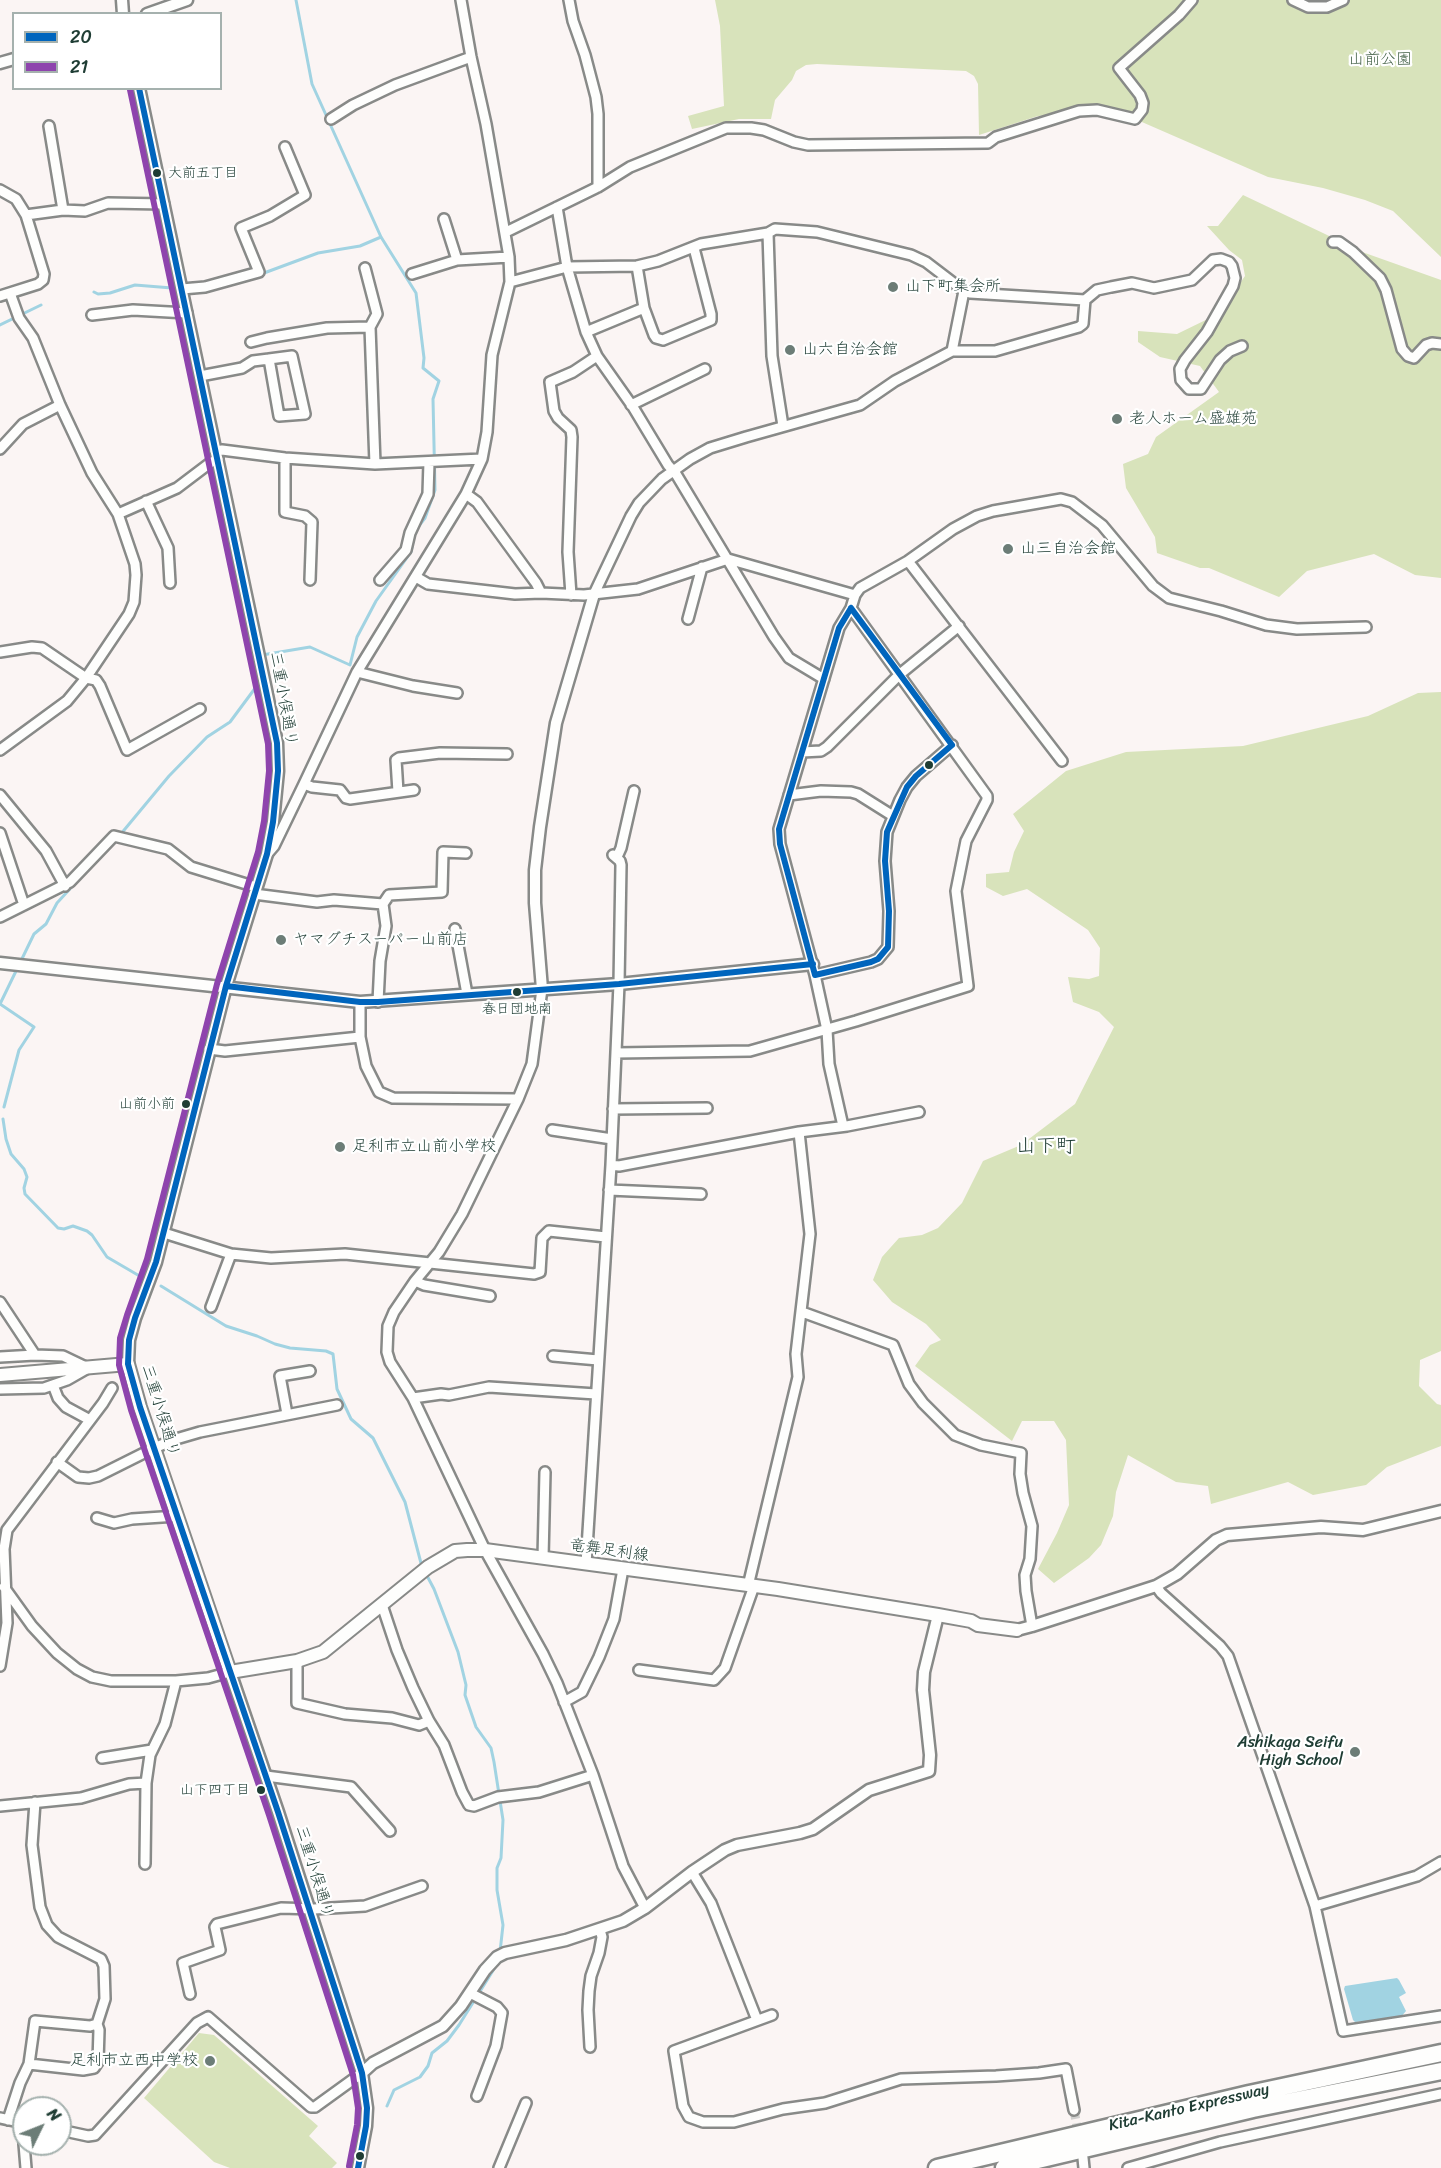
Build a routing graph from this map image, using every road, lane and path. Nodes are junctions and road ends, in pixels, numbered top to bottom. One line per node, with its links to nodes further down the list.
1 (187, 0): 7 (street)
2 (461, 0): 8 (street)
3 (569, 0): 13 (street)
4 (1191, 0): 13 (street)
5 (1293, 0): 6 (street)
6 (1343, 0)
7 (153, 12)
8 (471, 57): 10 (street); 20 (street)
9 (139, 90): 15 (street, 三重小俣通り)
10 (331, 119)
11 (50, 126): 17 (street)
12 (285, 147): 31 (street)
13 (598, 187): 16 (street)
14 (0, 190): 18 (street)
15 (164, 204): 17 (street); 31 (street, 三重小俣通り)
16 (557, 207): 20 (street); 27 (street)
17 (63, 210): 18 (street)
18 (26, 215): 33 (street)
19 (444, 219): 25 (street)
20 (506, 232): 24 (street)
21 (768, 233): 23 (street); 32 (street); 50 (street)
22 (1333, 242): 41 (street)
23 (694, 248): 26 (street); 35 (street)
24 (509, 257): 25 (street); 30 (street)
25 (457, 260): 29 (street)
26 (637, 266): 27 (street); 35 (street)
27 (567, 267): 30 (street); 39 (street)
28 (365, 268): 38 (street)
29 (412, 274)
30 (510, 282): 54 (street)
31 (182, 289): 36 (street, 三重小俣通り)
32 (963, 291): 34 (street); 43 (street)
33 (5, 294): 48 (street)
34 (1085, 300): 42 (street); 43 (street)
35 (644, 308): 39 (street)
36 (187, 313): 37 (street); 47 (street, 三重小俣通り)
37 (92, 315)
38 (370, 327): 40 (street); 56 (street)
39 (586, 332): 44 (street)
40 (251, 342)
41 (1441, 344)
42 (1242, 346)
43 (952, 351): 50 (street)
44 (597, 356): 49 (street); 70 (street)
45 (269, 359): 45 (street); 47 (street)
46 (705, 369): 49 (street)
47 (200, 376): 52 (street, 三重小俣通り)
48 (60, 405): 51 (street); 60 (street)
49 (631, 405): 57 (street)
50 (783, 426): 57 (street)
51 (0, 449)
52 (217, 455): 53 (street); 59 (street); 96 (street, 三重小俣通り)
53 (285, 458): 56 (street); 65 (street)
54 (482, 459): 55 (street); 58 (street)
55 (429, 462): 56 (street); 66 (street)
56 (375, 464)
57 (673, 470): 61 (street); 69 (street)
58 (466, 494): 64 (street); 68 (street)
59 (146, 501): 60 (street); 67 (street)
60 (118, 514): 79 (street)
61 (728, 559): 63 (street); 71 (street); 80 (street)
62 (908, 561): 71 (street); 74 (street); 75 (street)
63 (702, 567): 69 (street); 73 (street)
64 (416, 577): 68 (street); 77 (street)
65 (310, 580)
66 (380, 580)
67 (170, 583)
68 (541, 593): 70 (street)
69 (594, 594): 70 (street); 108 (street)
70 (571, 595)
71 (855, 595): 72 (street)
72 (851, 608): 78 (street); 80 (street)
73 (688, 620)
74 (959, 626): 78 (street); 87 (street)
75 (1366, 627)
76 (0, 652): 79 (street)
77 (357, 672): 81 (street); 88 (street)
78 (900, 674): 83 (street); 85 (street)
79 (86, 678): 82 (street); 84 (street)
80 (824, 679): 85 (street)
81 (457, 693)
82 (200, 709)
83 (952, 745): 94 (street); 112 (street)
84 (0, 750)
85 (802, 752): 93 (street)
86 (507, 754): 91 (street)
87 (1062, 761)
88 (304, 784): 91 (street); 96 (street)
89 (414, 790): 91 (street)
90 (634, 791): 106 (street)
91 (398, 792)
92 (0, 795): 98 (street)
93 (789, 795): 94 (street); 105 (street)
94 (893, 816): 105 (street)
95 (0, 833): 101 (street)
96 (267, 854): 99 (street, 三重小俣通り)
97 (466, 854): 100 (street)
98 (65, 886): 99 (street); 101 (street)
99 (255, 890): 100 (street); 107 (street, 三重小俣通り)
100 (383, 904): 111 (street)
101 (24, 905): 102 (street)
102 (0, 917)
103 (455, 929): 109 (street)
104 (0, 963): 107 (street)
105 (814, 970): 106 (street); 112 (street)
106 (620, 984): 108 (street); 115 (street)
107 (226, 986): 110 (street); 114 (street, 三重小俣通り)
108 (543, 989): 109 (street); 116 (street)
109 (467, 994): 111 (street)
110 (360, 1002): 111 (street); 113 (street)
111 (378, 1002)
112 (827, 1030): 115 (street); 120 (street)
113 (360, 1037): 114 (street); 116 (street)
114 (209, 1049): 127 (street, 三重小俣通り)
115 (616, 1053): 118 (street)
116 (518, 1099): 130 (street)
117 (707, 1108): 118 (street)
118 (614, 1109): 123 (street)
119 (919, 1112): 120 (street)
120 (843, 1126): 122 (street)
121 (552, 1130): 123 (street)
122 (799, 1132): 124 (street); 135 (street)
123 (612, 1139): 124 (street)
124 (611, 1165): 125 (street)
125 (609, 1190): 126 (street); 128 (street)
126 (701, 1194)
127 (164, 1233): 129 (street); 140 (street, 三重小俣通り)
128 (606, 1237): 130 (street); 139 (street)
129 (231, 1254): 130 (street); 134 (street)
130 (430, 1262): 131 (street)
131 (415, 1281): 132 (street); 148 (street)
132 (490, 1296)
133 (0, 1302): 136 (street)
134 (211, 1307)
135 (802, 1312): 163 (street); 168 (street)
136 (35, 1354): 138 (street); 141 (street)
137 (553, 1356): 139 (street)
138 (0, 1357)
139 (598, 1360): 147 (street)
140 (128, 1364): 141 (main road); 152 (main road, 三重小俣通り)
141 (88, 1368): 143 (main road); 144 (street)
142 (310, 1371): 150 (street)
143 (0, 1374)
144 (53, 1385): 146 (street); 151 (street)
145 (112, 1388): 151 (street)
146 (0, 1389)
147 (596, 1394): 148 (street); 161 (street)
148 (413, 1398): 159 (street)
149 (337, 1405): 150 (street)
150 (287, 1414): 152 (street)
151 (90, 1420): 153 (street)
152 (154, 1448): 153 (street); 156 (main road, 三重小俣通り)
153 (57, 1462): 158 (street)
154 (545, 1472): 160 (street)
155 (1441, 1511): 164 (street)
156 (177, 1516): 157 (street); 173 (main road, 三重小俣通り)
157 (97, 1518)
158 (3, 1530): 165 (street)
159 (485, 1550): 160 (main road, 竜舞足利線); 166 (main road, 竜舞足利線); 175 (street)
160 (543, 1558): 161 (main road, 竜舞足利線)
161 (586, 1564): 162 (main road, 竜舞足利線)
162 (623, 1569): 163 (main road, 竜舞足利線); 175 (street)
163 (751, 1586): 167 (main road, 竜舞足利線); 172 (street)
164 (1156, 1586): 168 (street); 189 (street)
165 (4, 1587): 171 (street); 174 (street)
166 (382, 1605): 170 (main road, 竜舞足利線); 176 (street)
167 (938, 1615): 169 (main road, 竜舞足利線); 187 (street)
168 (1032, 1626): 169 (street)
169 (1017, 1630)
170 (297, 1661): 173 (main road, 竜舞足利線); 176 (street)
171 (0, 1666)
172 (639, 1670)
173 (230, 1671): 174 (street); 180 (street, 三重小俣通り)
174 (176, 1681): 177 (street)
175 (564, 1702): 179 (street)
176 (429, 1722): 179 (street)
177 (152, 1750): 178 (street); 181 (street)
178 (102, 1758)
179 (593, 1775): 191 (street)
180 (266, 1776): 184 (street); 190 (street, 三重小俣通り)
181 (146, 1783): 182 (street); 186 (street)
182 (35, 1802): 183 (street); 198 (street)
183 (0, 1806)
184 (390, 1831)
185 (1441, 1862): 189 (street)
186 (145, 1864)
187 (692, 1872): 191 (street); 197 (street)
188 (422, 1886): 190 (street)
189 (1315, 1906): 196 (street)
190 (308, 1908): 194 (street); 203 (street, 三重小俣通り)
191 (645, 1908): 192 (street)
192 (600, 1930): 193 (street); 199 (street)
193 (470, 1993): 203 (street); 205 (street)
194 (190, 1994)
195 (772, 2015): 197 (street)
196 (1441, 2016)
197 (757, 2020): 207 (street)
198 (97, 2024): 201 (street); 201 (street)
199 (590, 2047)
200 (1441, 2053): 212 (highway, Kita-Kanto Expressway)
201 (29, 2064): 208 (street)
202 (1441, 2071): 213 (highway, Kita-Kanto Expressway)
203 (362, 2073): 209 (street); 210 (street, 三重小俣通り)
204 (1441, 2094): 214 (street)
205 (477, 2096)
206 (526, 2103): 211 (street)
207 (1074, 2110)
208 (4, 2119)
209 (72, 2133)
210 (358, 2168)
211 (499, 2168)
212 (937, 2168)
213 (1004, 2168)
214 (1128, 2168)

